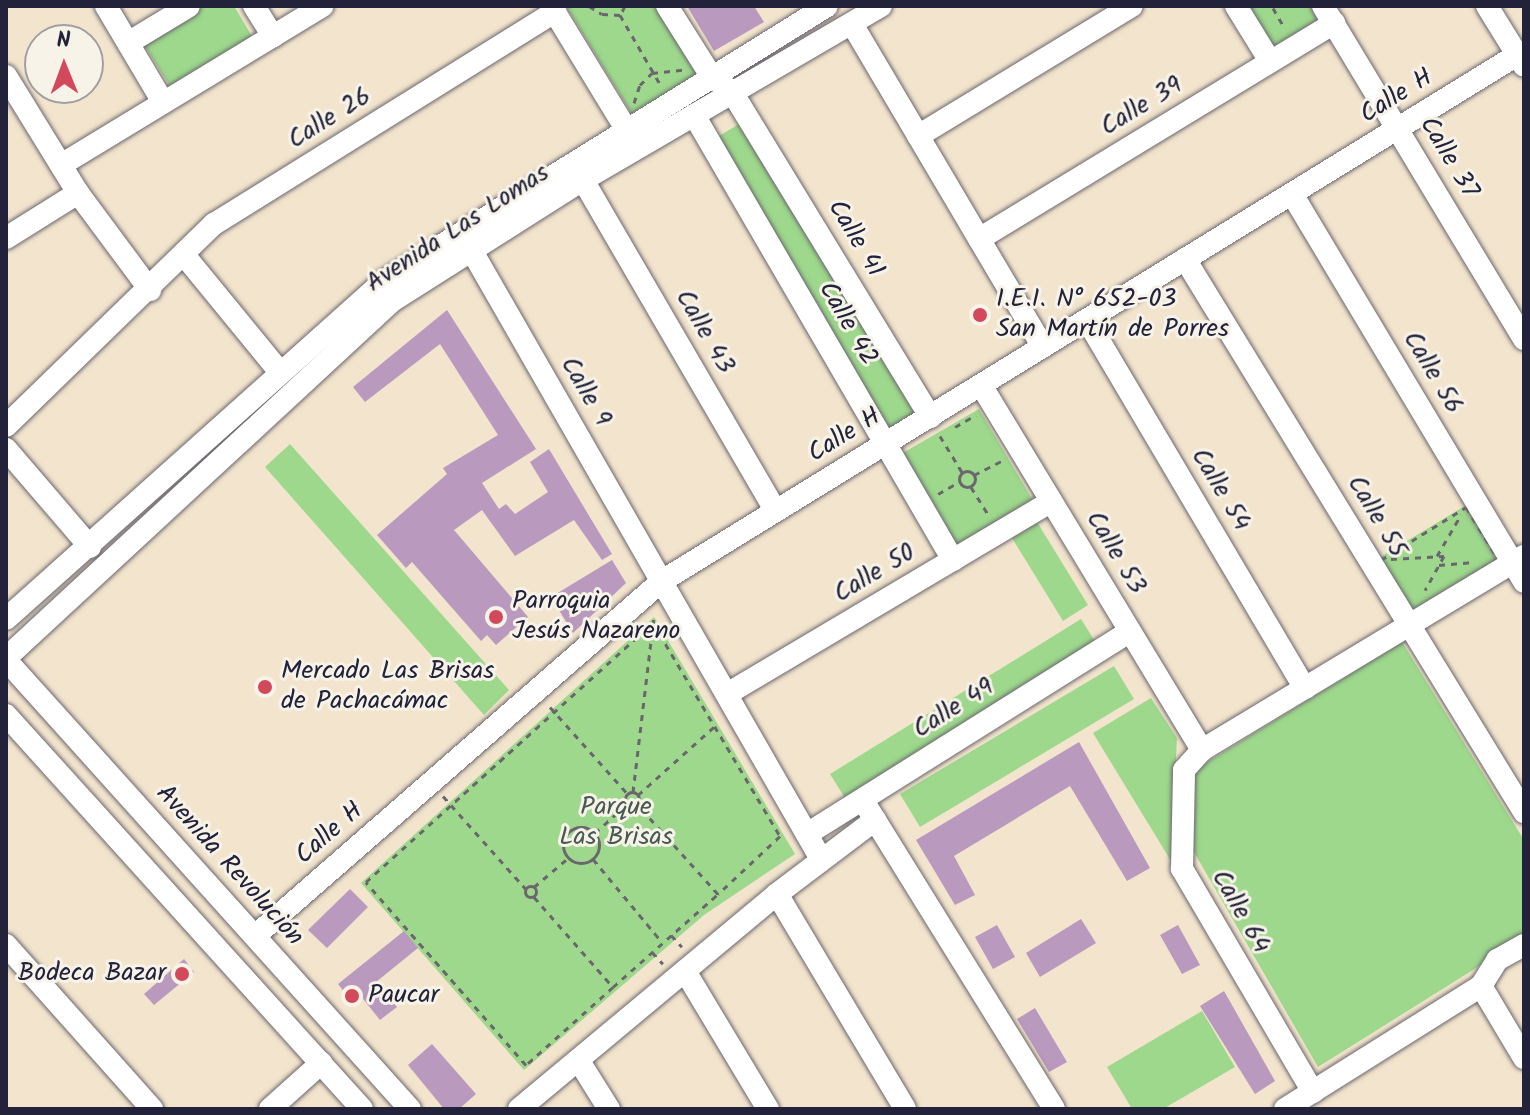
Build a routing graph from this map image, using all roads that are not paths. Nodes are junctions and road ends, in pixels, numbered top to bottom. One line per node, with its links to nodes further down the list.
1 (106, 6): 15 (street)
2 (189, 6): 15 (street)
3 (254, 6): 14 (street)
4 (322, 6): 14 (street)
5 (667, 6): 18 (street)
6 (827, 6): 18 (street, Avenida Las Lomas)
7 (881, 6): 13 (street, Avenida Las Lomas)
8 (1132, 6): 25 (street)
9 (1236, 6): 16 (street)
10 (1487, 6): 17 (street)
11 (553, 9): 23 (street); 33 (street, Calle 26)
12 (1328, 15): 16 (street, Calle 39); 24 (street, Calle 37)
13 (852, 24): 20 (street, Avenida Las Lomas); 25 (street)
14 (273, 36): 21 (street)
15 (128, 43): 21 (street)
16 (1270, 61): 31 (street, Calle 39)
17 (1521, 61): 24 (street, Calle H)
18 (702, 75): 20 (street); 23 (street, Avenida Las Lomas)
19 (9, 89): 26 (street)
20 (732, 92): 22 (street, Avenida Las Lomas); 42 (street, Calle 41)
21 (163, 102): 26 (street)
22 (694, 115): 27 (street, Avenida Las Lomas); 43 (street, Calle 42)
23 (626, 129): 32 (street, Avenida Las Lomas)
24 (1398, 129): 29 (street, Calle H); 37 (street, Calle 37)
25 (918, 136): 31 (street)
26 (61, 165): 28 (street)
27 (583, 180): 32 (street, Avenida Las Lomas); 46 (street, Calle 43)
28 (78, 193): 30 (street); 35 (street)
29 (1292, 194): 34 (street, Calle H); 49 (street, Calle 56)
30 (6, 238)
31 (979, 239): 38 (street)
32 (466, 241): 39 (street, Avenida Las Lomas); 50 (street, Calle 9); 54 (street, Avenida Las Lomas)
33 (184, 255): 35 (street, Calle 26); 39 (street)
34 (1185, 259): 36 (street, Calle H); 52 (street, Calle 55)
35 (150, 290): 41 (street, Calle 26)
36 (1087, 320): 38 (street, Calle H); 55 (street, Calle 54)
37 (1524, 339)
38 (1043, 347): 40 (street, Calle H)
39 (279, 371): 47 (street, Avenida Las Lomas)
40 (981, 385): 42 (street, Calle H); 45 (street, Calle 53)
41 (6, 426)
42 (935, 426): 43 (street, Calle H)
43 (884, 445): 46 (street, Calle H); 48 (street, Calle 42)
44 (6, 449): 47 (street)
45 (1051, 502): 48 (street, Calle 50); 53 (street, Calle 53)
46 (776, 511): 50 (street, Calle H)
47 (90, 547): 51 (street, Avenida Las Lomas)
48 (953, 560): 56 (street, Calle 50)
49 (1520, 567): 52 (street)
50 (662, 581): 56 (street, Calle 9); 65 (street, Calle H)
51 (6, 619)
52 (1409, 619): 55 (street); 60 (street, Calle 55)
53 (1130, 631): 58 (street, Calle 53); 59 (street, Calle 49)
54 (6, 659): 65 (street, Avenida Revolución)
55 (1305, 688): 58 (street)
56 (731, 701): 62 (street, Calle 9)
57 (6, 715): 72 (street)
58 (1202, 750): 73 (street, Calle 64)
59 (862, 799): 61 (street); 62 (street, Calle 49)
60 (1522, 806)
61 (875, 820): 63 (street); 74 (street)
62 (807, 834): 63 (street, Calle 9)
63 (821, 859): 64 (street)
64 (777, 894): 68 (street); 82 (street)
65 (255, 936): 78 (street, Avenida Revolución)
66 (6, 945): 75 (street)
67 (1524, 945): 69 (street)
68 (685, 971): 71 (street); 81 (street)
69 (1481, 986): 70 (street); 73 (street)
70 (1524, 1058)
71 (579, 1061): 79 (street); 80 (street)
72 (321, 1063): 76 (street); 77 (street)
73 (1313, 1092): 83 (street)
74 (1050, 1108)
75 (152, 1109)
76 (270, 1109)
77 (362, 1109)
78 (410, 1109)
79 (519, 1109)
80 (609, 1109)
81 (768, 1109)
82 (905, 1109)
83 (1285, 1109)

